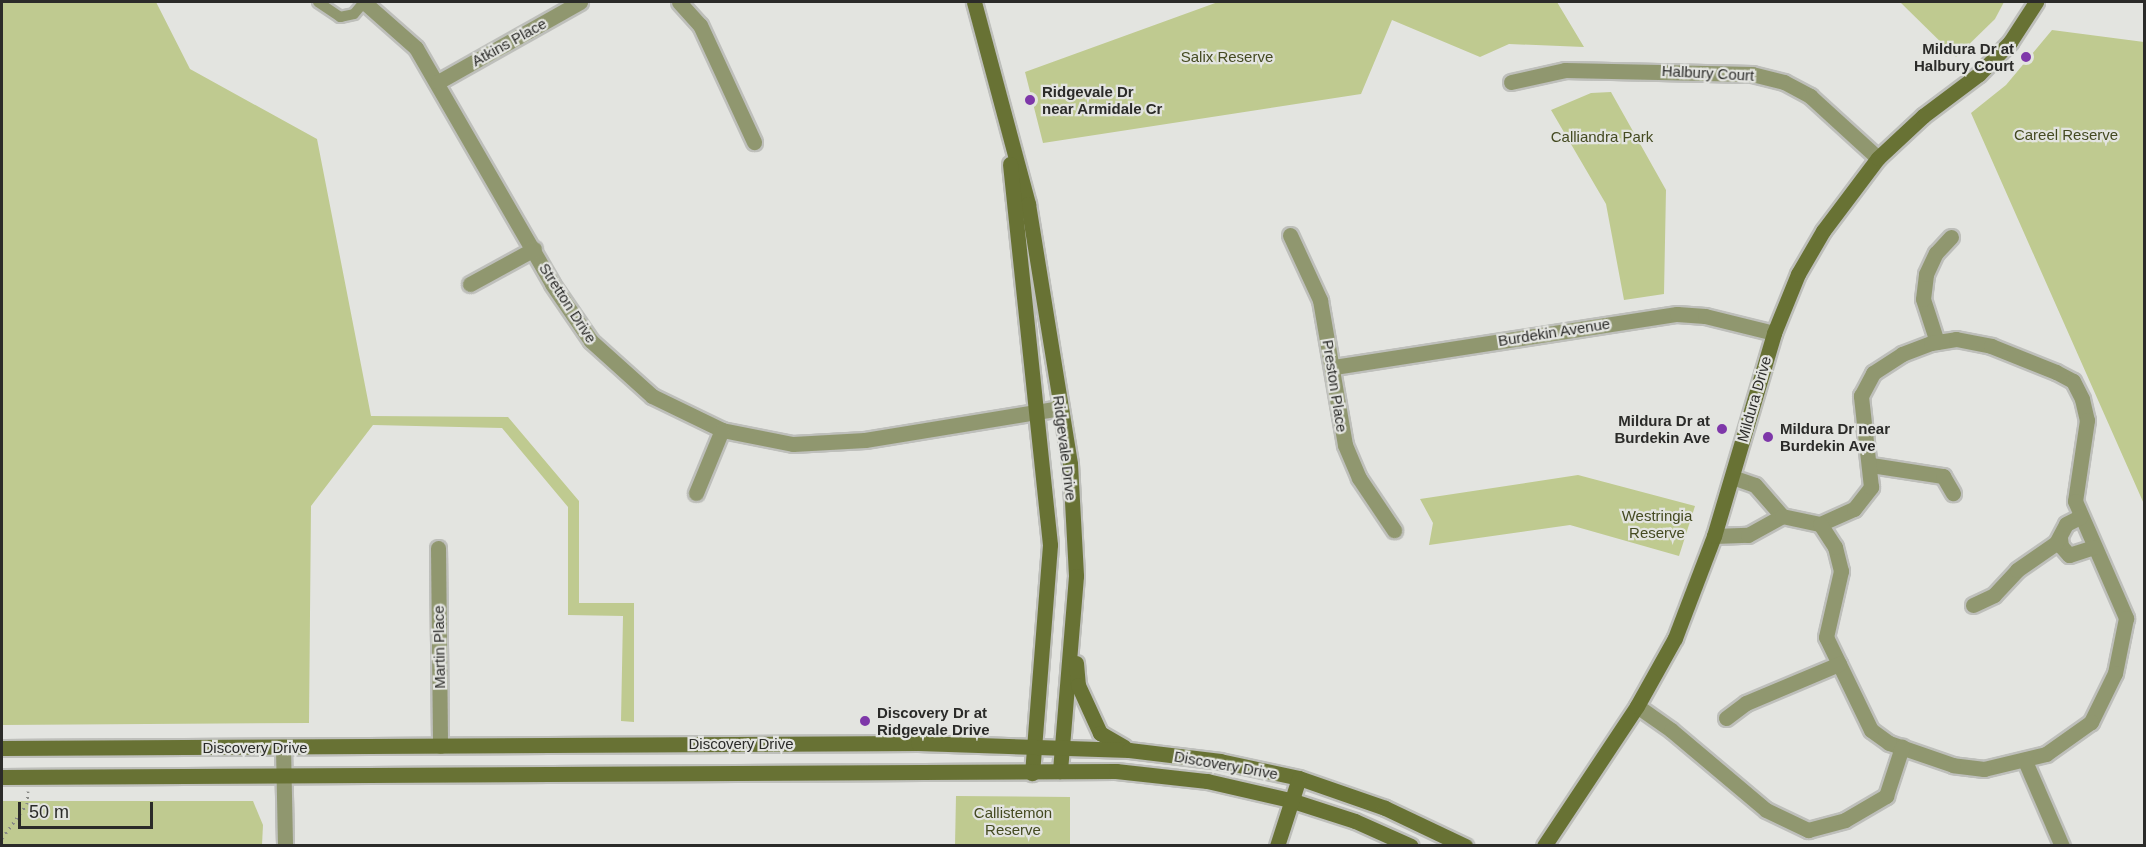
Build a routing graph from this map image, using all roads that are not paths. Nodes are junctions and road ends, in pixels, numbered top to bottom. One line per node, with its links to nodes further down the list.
1 (318, 2): 2 (lane)
2 (364, 2): 7 (street, Stretton Drive)
3 (580, 2): 7 (street, Atkins Place)
4 (679, 2): 10 (street)
5 (974, 2): 9 (main road, Ridgevale Drive)
6 (2036, 2): 11 (main road, Mildura Drive)
7 (438, 82): 14 (street, Stretton Drive)
8 (1511, 82): 11 (street, Halbury Court)
9 (1008, 128): 19 (main road, Ridgevale Drive); 20 (main road, Ridgevale Drive)
10 (754, 142)
11 (1878, 158): 16 (main road, Mildura Drive)
12 (1290, 236): 18 (street, Preston Place)
13 (1951, 237): 17 (street)
14 (534, 249): 15 (street); 21 (street, Stretton Drive)
15 (470, 284)
16 (1774, 333): 18 (street, Burdekin Avenue); 23 (main road, Mildura Drive)
17 (1937, 342): 22 (street); 27 (street)
18 (1334, 367): 29 (street, Preston Place)
19 (1060, 408): 20 (street, Stretton Drive); 35 (main road, Ridgevale Drive)
20 (1035, 412): 21 (street, Stretton Drive); 39 (main road, Ridgevale Drive)
21 (722, 430): 24 (street)
22 (1871, 465): 25 (street); 28 (street)
23 (1732, 477): 26 (street); 30 (main road, Mildura Drive)
24 (696, 492)
25 (1953, 493)
26 (1782, 516): 28 (street); 30 (street)
27 (2080, 517): 31 (street); 32 (street)
28 (1820, 524): 36 (street)
29 (1394, 530)
30 (1714, 536): 37 (main road, Mildura Drive)
31 (2060, 538): 32 (street); 34 (street)
32 (2093, 547): 46 (street)
33 (438, 548): 41 (street, Martin Place)
34 (1973, 605)
35 (1073, 637): 40 (main road, Ridgevale Drive); 45 (main road)
36 (1839, 664): 38 (street); 42 (street)
37 (1637, 706): 42 (street); 57 (main road, Mildura Drive)
38 (1726, 718)
39 (1032, 744): 40 (main road, Discovery Drive); 41 (main road, Discovery Drive); 48 (main road, Ridgevale Drive)
40 (1060, 745): 45 (main road, Discovery Drive); 47 (main road, Ridgevale Drive)
41 (440, 746): 44 (main road, Discovery Drive)
42 (1902, 747): 46 (street)
43 (2, 748): 44 (main road, Discovery Drive)
44 (283, 748): 50 (street)
45 (1129, 750): 51 (main road, Discovery Drive)
46 (2025, 761): 58 (street)
47 (1060, 771): 48 (main road, Discovery Drive); 52 (main road, Discovery Drive)
48 (1032, 773): 50 (main road, Discovery Drive)
49 (2, 777): 50 (main road, Discovery Drive)
50 (284, 777): 53 (street)
51 (1299, 778): 52 (main road); 56 (main road, Discovery Drive)
52 (1290, 800): 54 (main road); 55 (main road, Discovery Drive)
53 (285, 846)
54 (1277, 846)
55 (1411, 846)
56 (1465, 846)
57 (1544, 846)
58 (2062, 846)

